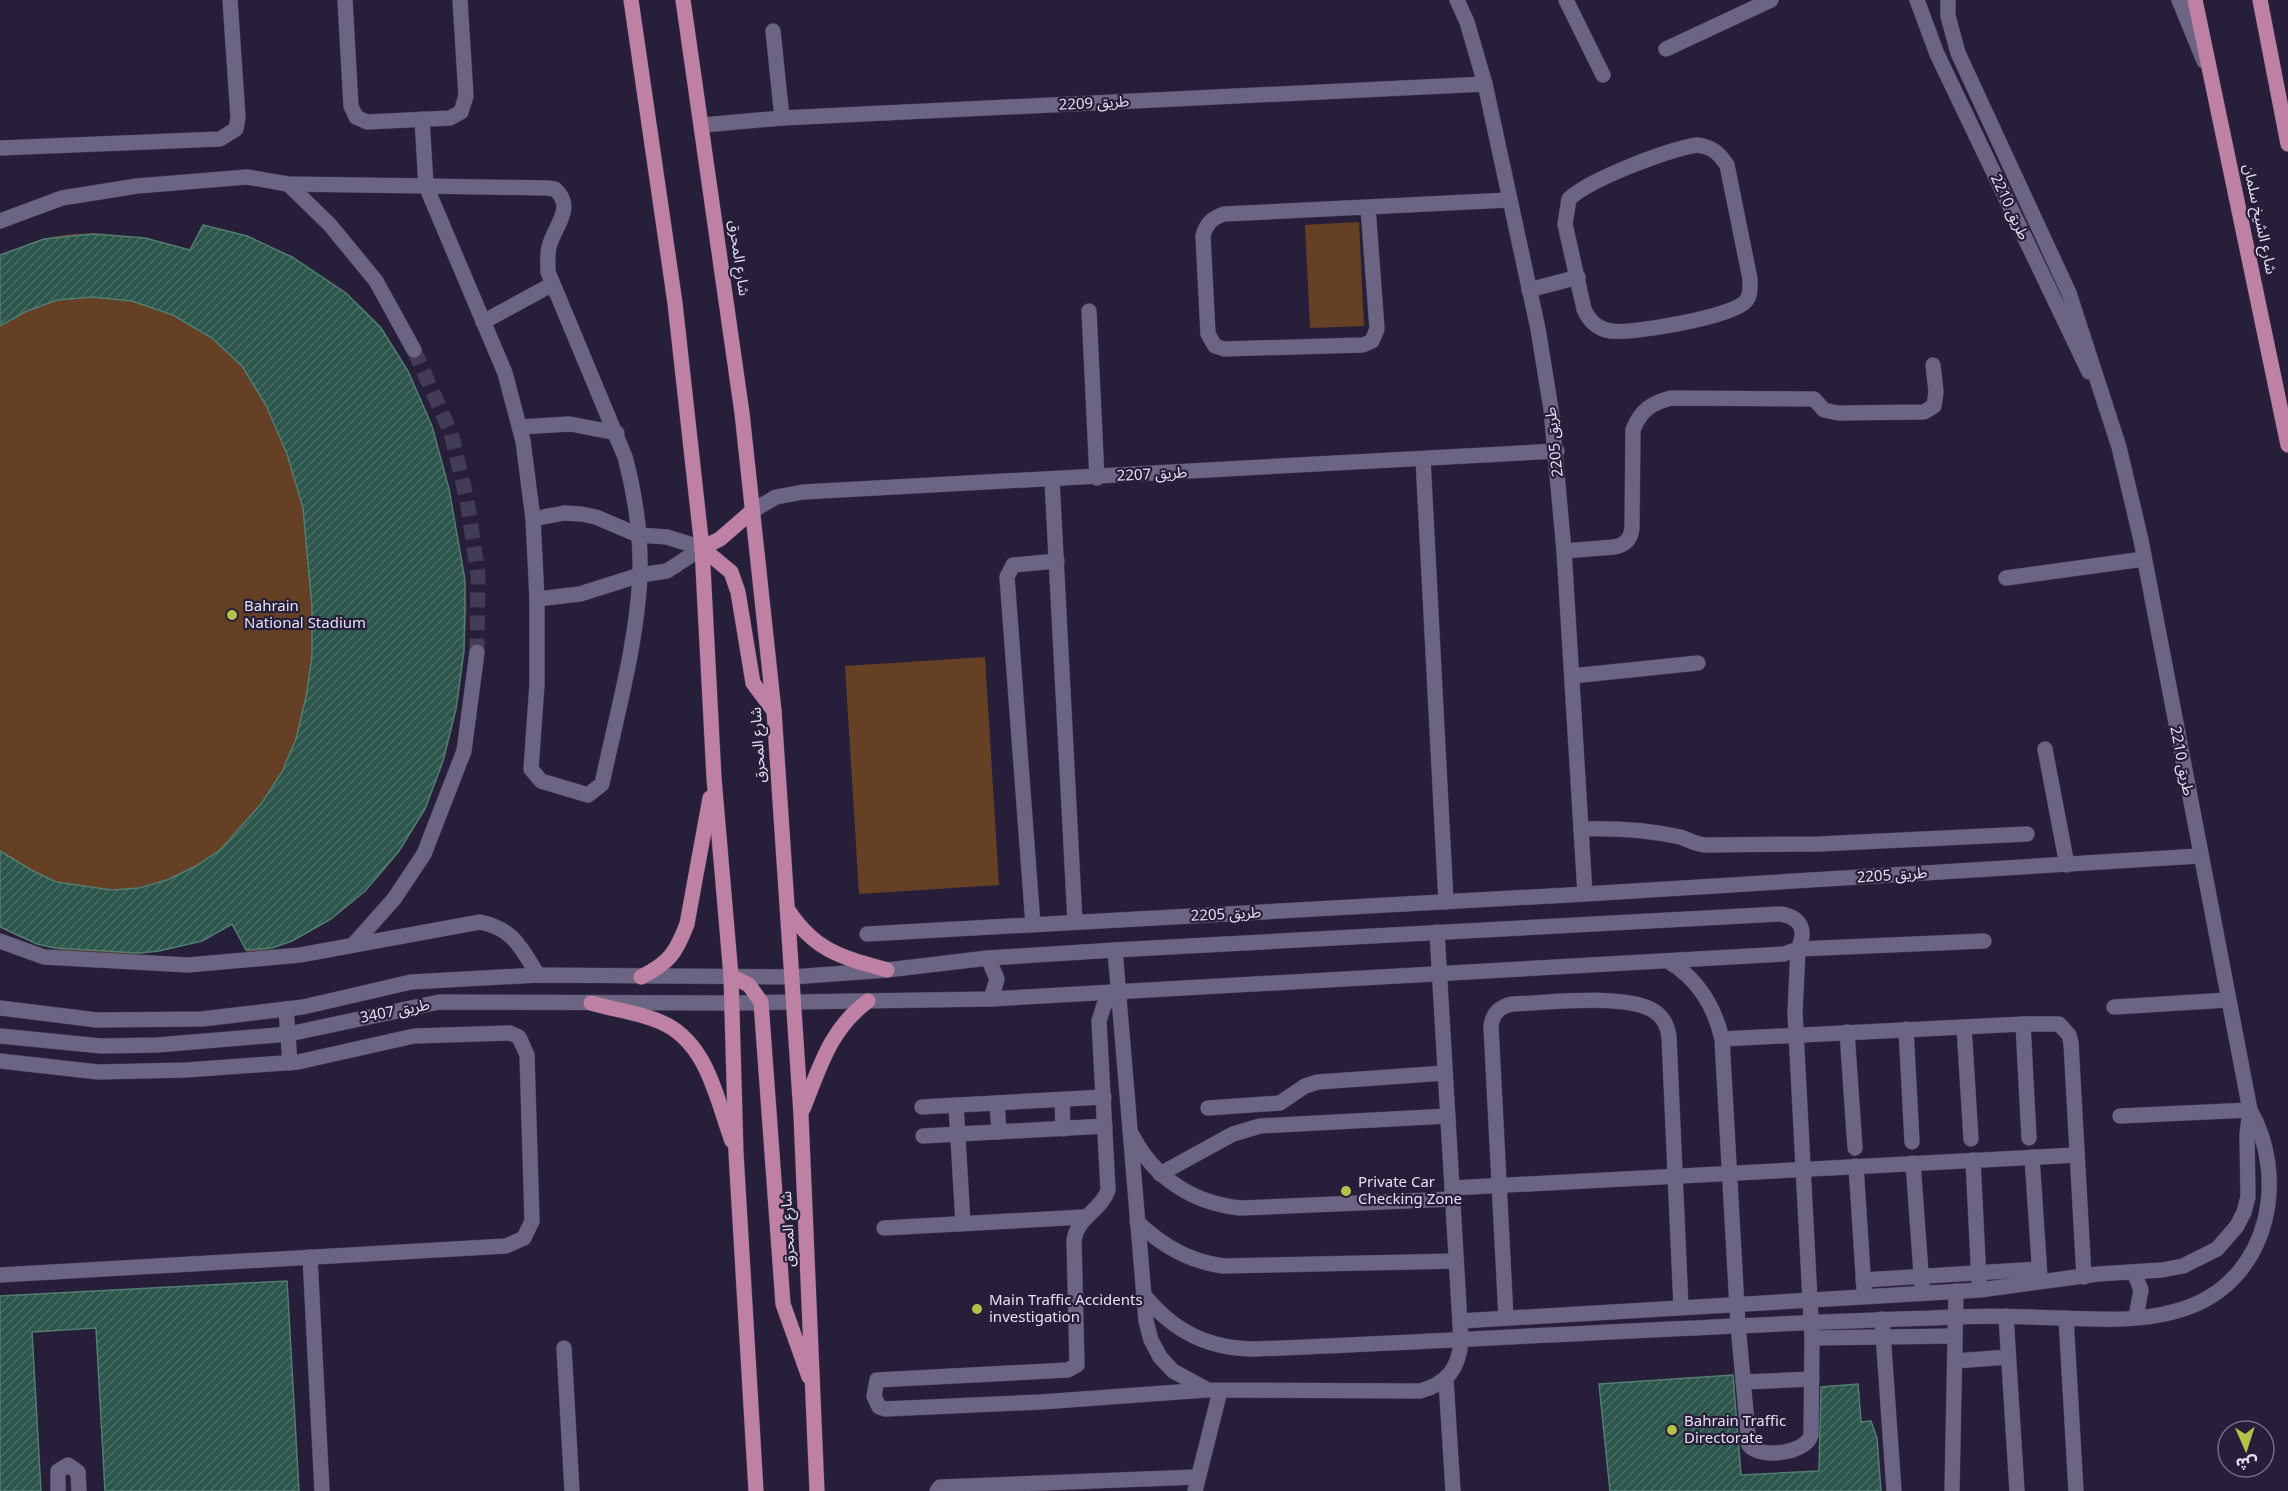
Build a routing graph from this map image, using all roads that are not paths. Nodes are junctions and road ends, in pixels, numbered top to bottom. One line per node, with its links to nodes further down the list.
1 (230, 0): 23 (street)
2 (345, 0): 20 (street)
3 (460, 0): 20 (street)
4 (631, 0): 47 (main road)
5 (683, 0): 21 (main road, شارع المحرق)
6 (1457, 0): 17 (street, طريق 2205)
7 (1771, 0): 15 (street)
8 (1917, 0): 36 (street, طريق 2210)
9 (1948, 0): 36 (street, طريق 2210)
10 (2179, 0): 18 (street)
11 (2195, 0): 18 (main road, شارع الشيخ سلمان)
12 (2260, 0): 22 (main road)
13 (1568, 1): 16 (street)
14 (773, 31): 19 (street)
15 (1666, 49)
16 (1603, 75)
17 (1485, 84): 19 (street, طريق 2209); 26 (street, طريق 2205)
18 (2215, 90): 39 (main road, شارع الشيخ سلمان)
19 (782, 118): 21 (street, طريق 2209)
20 (419, 119): 25 (street)
21 (703, 125): 44 (main road, شارع المحرق)
22 (2288, 144)
23 (0, 148)
24 (288, 184): 25 (street); 28 (street); 34 (street)
25 (426, 186): 30 (street); 33 (street)
26 (1509, 200): 27 (street); 31 (street, طريق 2205)
27 (1368, 207): 27 (street)
28 (0, 221)
29 (1578, 277): 29 (street); 31 (street)
30 (551, 285): 33 (street); 38 (street)
31 (1529, 290): 40 (street, طريق 2205)
32 (1089, 311): 42 (street)
33 (483, 322): 37 (street)
34 (414, 350)
35 (1933, 364): 48 (street)
36 (2108, 413): 49 (street, طريق 2210)
37 (520, 427): 38 (street); 45 (street)
38 (617, 434): 46 (street)
39 (2288, 445)
40 (1557, 451): 41 (street, طريق 2207); 48 (street, طريق 2205)
41 (1423, 459): 42 (street, طريق 2207); 65 (street)
42 (1097, 477): 43 (street, طريق 2207)
43 (1052, 480): 44 (street, طريق 2207); 50 (street)
44 (752, 511): 47 (main road); 57 (main road, شارع المحرق)
45 (533, 519): 46 (street); 53 (street)
46 (638, 535): 47 (street); 51 (street)
47 (702, 548): 51 (street); 57 (main road); 59 (main road)
48 (1564, 551): 56 (street, طريق 2205)
49 (2144, 559): 52 (street); 62 (street, طريق 2210)
50 (1057, 561): 67 (street); 68 (street)
51 (640, 575): 53 (street); 53 (street)
52 (2006, 578)
53 (537, 599)
54 (477, 652): 73 (street)
55 (1698, 663): 56 (street)
56 (1572, 676): 60 (street, طريق 2205)
57 (774, 711): 66 (main road, شارع المحرق)
58 (2045, 749): 63 (street)
59 (714, 778): 81 (main road); 82 (main road)
60 (1581, 829): 61 (street); 64 (street, طريق 2205)
61 (2027, 834)
62 (2199, 856): 63 (street, طريق 2205); 86 (street, طريق 2210)
63 (2067, 865): 64 (street, طريق 2205)
64 (1585, 894): 65 (street, طريق 2205)
65 (1446, 902): 67 (street, طريق 2205)
66 (788, 910): 78 (main road); 83 (main road, شارع المحرق)
67 (1076, 922): 68 (street, طريق 2205)
68 (1033, 925): 70 (street, طريق 2205)
69 (1437, 932): 74 (street, طريق 3407); 75 (street, طريق 3407); 79 (street)
70 (867, 934)
71 (1984, 940): 74 (street, طريق 3407)
72 (0, 941): 73 (street)
73 (353, 945): 80 (street)
74 (1798, 949): 77 (street, طريق 3407); 100 (street)
75 (1115, 950): 76 (street, طريق 3407); 84 (street)
76 (988, 958): 78 (street, طريق 3407); 85 (street)
77 (1668, 961): 79 (street, طريق 3407); 102 (street)
78 (886, 970): 83 (street, طريق 3407)
79 (1439, 973): 84 (street, طريق 3407); 105 (street)
80 (538, 975): 81 (street, طريق 3407); 94 (street, طريق 3407)
81 (641, 976): 82 (street, طريق 3407)
82 (731, 976): 83 (street, طريق 3407); 88 (main road); 91 (main road)
83 (792, 977): 89 (main road, شارع المحرق)
84 (1118, 993): 85 (street, طريق 3407); 106 (street); 118 (street)
85 (991, 999): 87 (street, طريق 3407)
86 (2228, 1000): 92 (street); 112 (street, طريق 2210)
87 (868, 1001): 89 (street, طريق 3407); 113 (main road)
88 (761, 1002): 89 (street, طريق 3407); 91 (street, طريق 3407); 180 (main road)
89 (794, 1002): 113 (main road, شارع المحرق)
90 (591, 1003): 91 (street, طريق 3407); 99 (street, طريق 3407); 126 (main road)
91 (732, 1003): 126 (main road)
92 (2114, 1007)
93 (0, 1008): 94 (street, طريق 3407)
94 (286, 1009): 99 (street)
95 (2023, 1023): 96 (street); 122 (street); 127 (street)
96 (1964, 1027): 97 (street); 123 (street)
97 (1906, 1029): 98 (street); 124 (street)
98 (1847, 1032): 100 (street); 125 (street)
99 (289, 1034): 101 (street, طريق 3407); 104 (street)
100 (1796, 1035): 102 (street); 132 (street)
101 (0, 1036)
102 (1722, 1039): 133 (street)
103 (0, 1061): 104 (street)
104 (291, 1063): 142 (street)
105 (1445, 1073): 111 (street); 114 (street)
106 (1104, 1097): 107 (street); 116 (street)
107 (1062, 1100): 108 (street); 117 (street)
108 (997, 1103): 109 (street); 119 (street)
109 (956, 1105): 110 (street); 120 (street)
110 (922, 1107)
111 (1208, 1108)
112 (2250, 1110): 115 (street); 144 (street); 161 (street)
113 (801, 1115): 180 (main road, شارع المحرق)
114 (1448, 1116): 134 (street); 137 (street)
115 (2120, 1116)
116 (1106, 1126): 117 (street); 138 (street)
117 (1064, 1129): 119 (street)
118 (1129, 1130): 134 (street); 139 (street)
119 (999, 1132): 120 (street)
120 (957, 1134): 121 (street); 140 (street)
121 (923, 1136)
122 (2029, 1138)
123 (1971, 1139)
124 (1912, 1142)
125 (1855, 1148)
126 (736, 1154): 186 (main road)
127 (2077, 1155): 128 (street); 148 (street)
128 (2032, 1157): 129 (street); 147 (street)
129 (1973, 1160): 130 (street); 145 (street)
130 (1913, 1163): 131 (street); 150 (street)
131 (1856, 1166): 132 (street); 149 (street)
132 (1803, 1169): 133 (street); 155 (street)
133 (1729, 1173): 135 (street); 156 (street)
134 (1160, 1174): 137 (street)
135 (1674, 1176): 136 (street); 136 (street); 157 (street)
136 (1499, 1185): 137 (street); 162 (street)
137 (1452, 1193): 143 (street)
138 (1084, 1217): 140 (street); 179 (street)
139 (1137, 1222): 143 (street); 153 (street)
140 (963, 1223): 141 (street)
141 (884, 1228)
142 (310, 1257): 146 (street); 184 (street)
143 (1456, 1261): 165 (street)
144 (2134, 1272): 148 (street); 161 (street)
145 (1979, 1273): 147 (street); 150 (street); 151 (street)
146 (0, 1275)
147 (2040, 1276): 148 (street); 151 (street)
148 (2084, 1277)
149 (1863, 1280): 150 (street); 154 (street)
150 (1921, 1285): 152 (street); 154 (street)
151 (1980, 1290): 152 (street)
152 (1956, 1291): 160 (street)
153 (1144, 1295): 172 (street); 179 (street)
154 (1864, 1296): 155 (street)
155 (1810, 1299): 156 (street); 166 (street)
156 (1737, 1303): 157 (street); 167 (street)
157 (1681, 1307): 158 (street)
158 (1593, 1313): 162 (street); 168 (street)
159 (2006, 1316): 160 (street); 163 (street); 174 (street)
160 (1956, 1317): 164 (street); 169 (street)
161 (2136, 1317): 163 (street)
162 (1506, 1318): 165 (street)
163 (2066, 1318): 193 (street)
164 (1882, 1319): 166 (street); 171 (street)
165 (1460, 1321): 172 (street)
166 (1811, 1321): 167 (street); 170 (street)
167 (1738, 1325): 168 (street); 178 (street)
168 (1594, 1333): 172 (street)
169 (1955, 1336): 171 (street); 175 (street)
170 (1812, 1338): 171 (street); 176 (street)
171 (1882, 1338): 190 (street)
172 (1461, 1341): 177 (street)
173 (564, 1348): 185 (street)
174 (2008, 1357): 175 (street); 192 (street)
175 (1955, 1361): 191 (street)
176 (1812, 1379): 178 (street); 178 (street)
177 (1446, 1380): 179 (street); 189 (street)
178 (1743, 1382)
179 (1214, 1390): 181 (street)
180 (815, 1394): 187 (main road, شارع المحرق)
181 (1196, 1484): 188 (street)
182 (58, 1491): 183 (street)
183 (79, 1491)
184 (322, 1491)
185 (572, 1491)
186 (756, 1491)
187 (817, 1491)
188 (937, 1491)
189 (1453, 1491)
190 (1894, 1491)
191 (1952, 1491)
192 (2018, 1491)
193 (2076, 1491)

